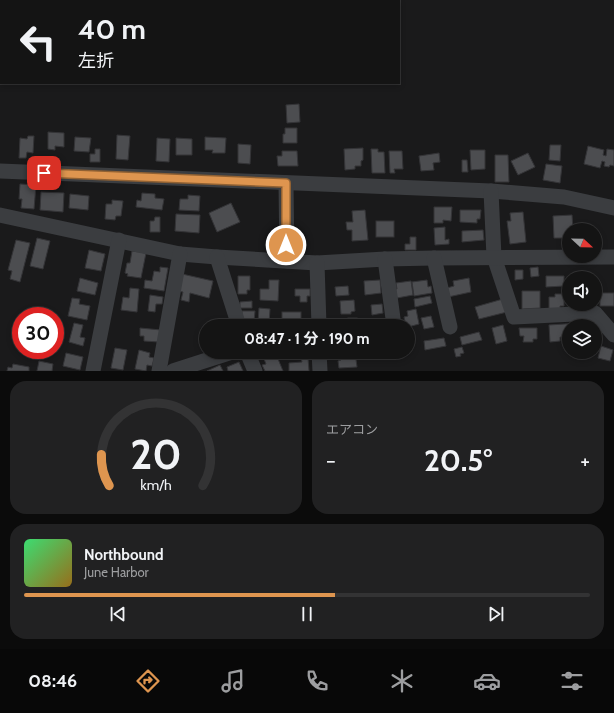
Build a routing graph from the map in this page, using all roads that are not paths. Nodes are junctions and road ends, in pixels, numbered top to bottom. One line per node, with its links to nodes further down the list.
1 (0, 171): 2 (street)
2 (286, 183): 3 (street); 13 (street)
3 (491, 192): 4 (street); 9 (street)
4 (614, 208)
5 (0, 215): 6 (street)
6 (119, 240): 7 (street); 23 (street)
7 (180, 254): 8 (street); 24 (street)
8 (216, 257): 13 (street); 15 (street)
9 (494, 257): 10 (street); 11 (street); 19 (street)
10 (614, 257)
11 (434, 258): 12 (street); 18 (street)
12 (385, 259): 14 (street); 17 (street)
13 (286, 261): 14 (street)
14 (317, 263): 16 (street)
15 (236, 319)
16 (319, 319)
17 (393, 319)
18 (450, 327)
19 (614, 335)
20 (210, 359): 25 (street)
21 (250, 359): 26 (street)
22 (319, 359): 27 (street)
23 (93, 371)
24 (159, 371)
25 (173, 371)
26 (255, 371)
27 (320, 371)

